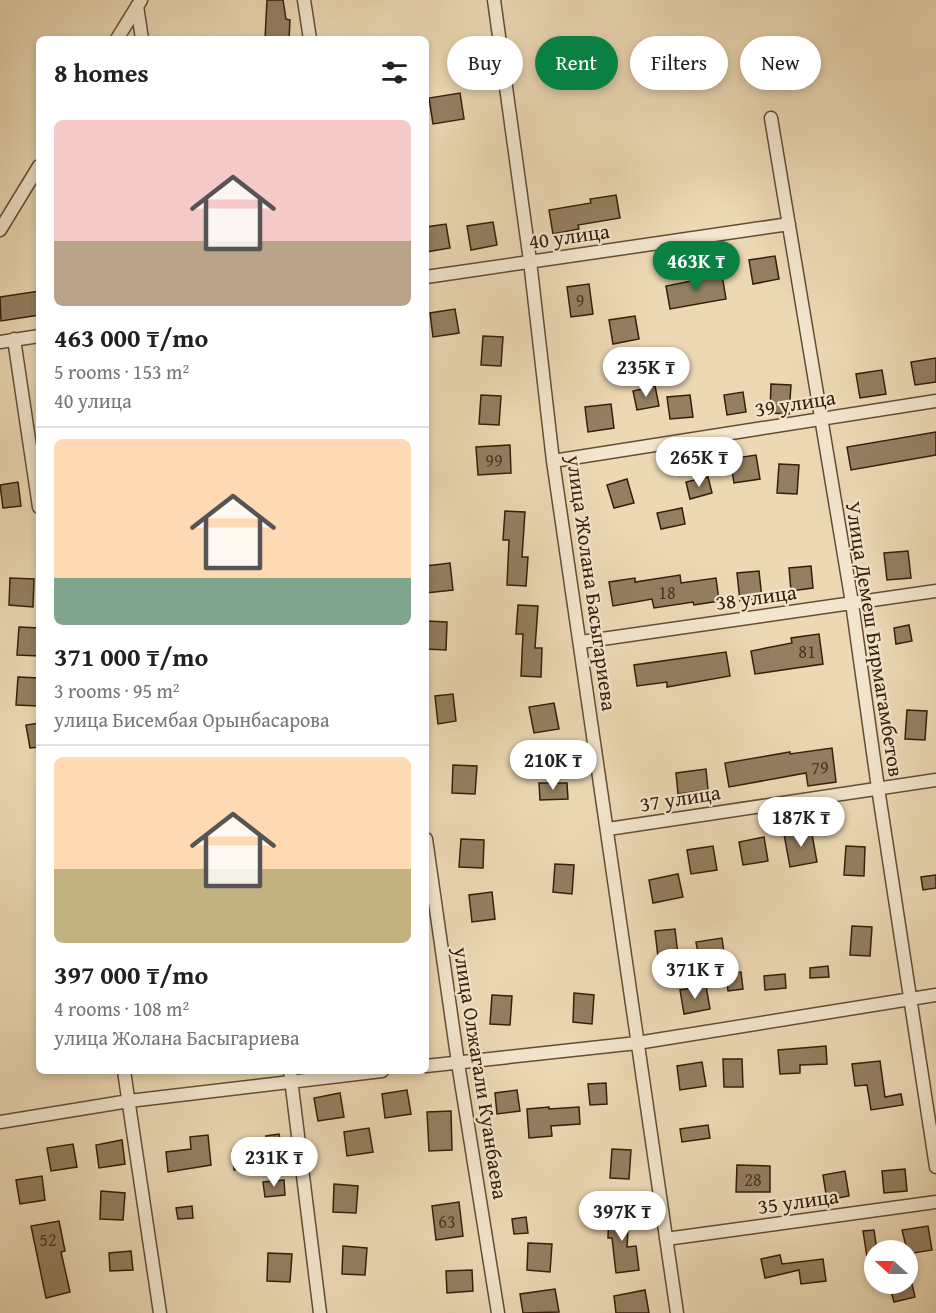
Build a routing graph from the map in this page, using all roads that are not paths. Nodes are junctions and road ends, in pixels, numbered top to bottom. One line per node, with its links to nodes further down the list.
1 (304, 0): 6 (street)
2 (494, 0): 11 (street, улица Жолана Басыгариева)
3 (139, 3): 4 (street); 5 (street)
4 (119, 36)
5 (142, 36)
6 (310, 36)
7 (771, 118): 9 (street, Улица Демеш Бирмагамбетов)
8 (36, 171): 10 (street)
9 (789, 224): 11 (street, 40 улица); 17 (street, Улица Демеш Бирмагамбетов)
10 (0, 230)
11 (530, 261): 12 (street, 40 улица); 18 (street, улица Жолана Басыгариева)
12 (429, 277)
13 (36, 336): 14 (street)
14 (14, 339): 15 (street); 19 (street)
15 (0, 342)
16 (936, 401): 17 (street, 39 улица)
17 (821, 419): 18 (street, 39 улица); 21 (street, Улица Демеш Бирмагамбетов)
18 (554, 461): 22 (street, улица Жолана Басыгариева)
19 (36, 487)
20 (936, 591): 21 (street, 38 улица)
21 (852, 603): 22 (street, 38 улица); 24 (street, Улица Демеш Бирмагамбетов)
22 (581, 642): 25 (street, улица Жолана Басыгариева)
23 (936, 780): 24 (street, 37 улица)
24 (878, 788): 25 (street, 37 улица); 28 (street, Улица Демеш Бирмагамбетов)
25 (608, 829): 29 (street, улица Жолана Басыгариева)
26 (429, 860): 30 (street, улица Олжагали Куанбаева)
27 (936, 994): 28 (street)
28 (910, 998): 29 (street); 37 (street, Улица Демеш Бирмагамбетов)
29 (637, 1043): 30 (street); 39 (street, улица Жолана Басыгариева)
30 (458, 1063): 31 (street); 42 (street, улица Олжагали Куанбаева)
31 (429, 1066)
32 (124, 1074): 35 (street)
33 (327, 1074): 34 (street)
34 (291, 1076): 35 (street); 41 (street)
35 (129, 1101): 36 (street); 40 (street)
36 (0, 1122)
37 (936, 1167)
38 (936, 1202): 39 (street, 35 улица)
39 (666, 1239): 43 (street, улица Жолана Басыгариева)
40 (160, 1313)
41 (320, 1313)
42 (498, 1313)
43 (677, 1313)

